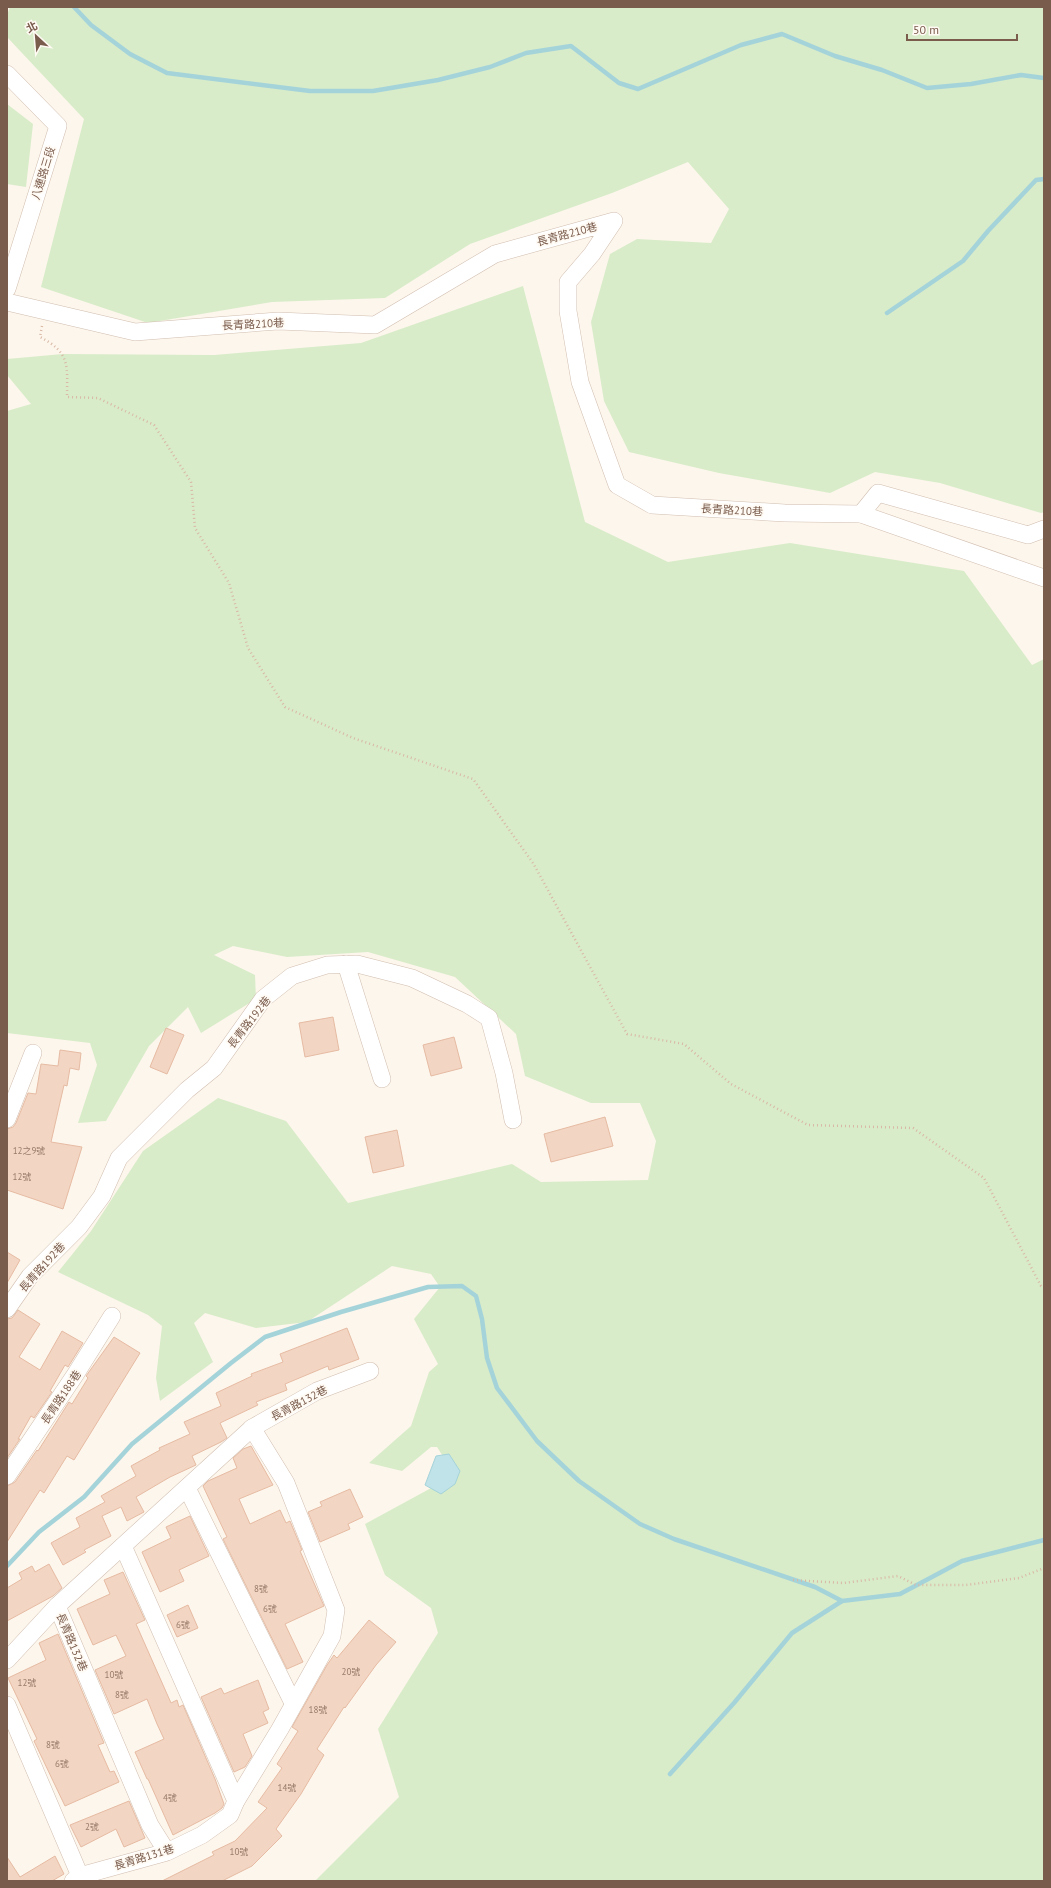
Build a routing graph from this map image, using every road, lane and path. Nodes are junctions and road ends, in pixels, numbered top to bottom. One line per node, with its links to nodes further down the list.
1 (7, 74): 2 (street, 八連路三段)
2 (7, 289)
3 (7, 302): 4 (street, 長青路210巷)
4 (44, 310): 5 (street, 長青路210巷); 13 (path)
5 (861, 514): 6 (street); 7 (street, 長青路210巷)
6 (1044, 529)
7 (1044, 578)
8 (346, 964): 10 (street); 12 (street, 長青路192巷); 14 (street, 長青路192巷)
9 (32, 1053): 11 (street)
10 (382, 1079)
11 (7, 1119)
12 (513, 1120)
13 (1044, 1287)
14 (7, 1308)
15 (112, 1316): 18 (street, 長青路188巷)
16 (370, 1371): 17 (street, 長青路132巷)
17 (252, 1428): 19 (street, 長青路132巷); 25 (street)
18 (7, 1476)
19 (187, 1488): 20 (street, 長青路132巷); 25 (street)
20 (123, 1546): 23 (street, 長青路132巷); 27 (street)
21 (1044, 1568): 22 (path)
22 (794, 1580)
23 (57, 1606): 24 (street); 28 (street, 長青路132巷)
24 (7, 1660)
25 (293, 1703): 27 (street, 長青路131巷)
26 (7, 1705): 29 (street)
27 (236, 1801): 28 (street, 長青路131巷)
28 (167, 1852): 29 (street, 長青路131巷)
29 (76, 1879)

